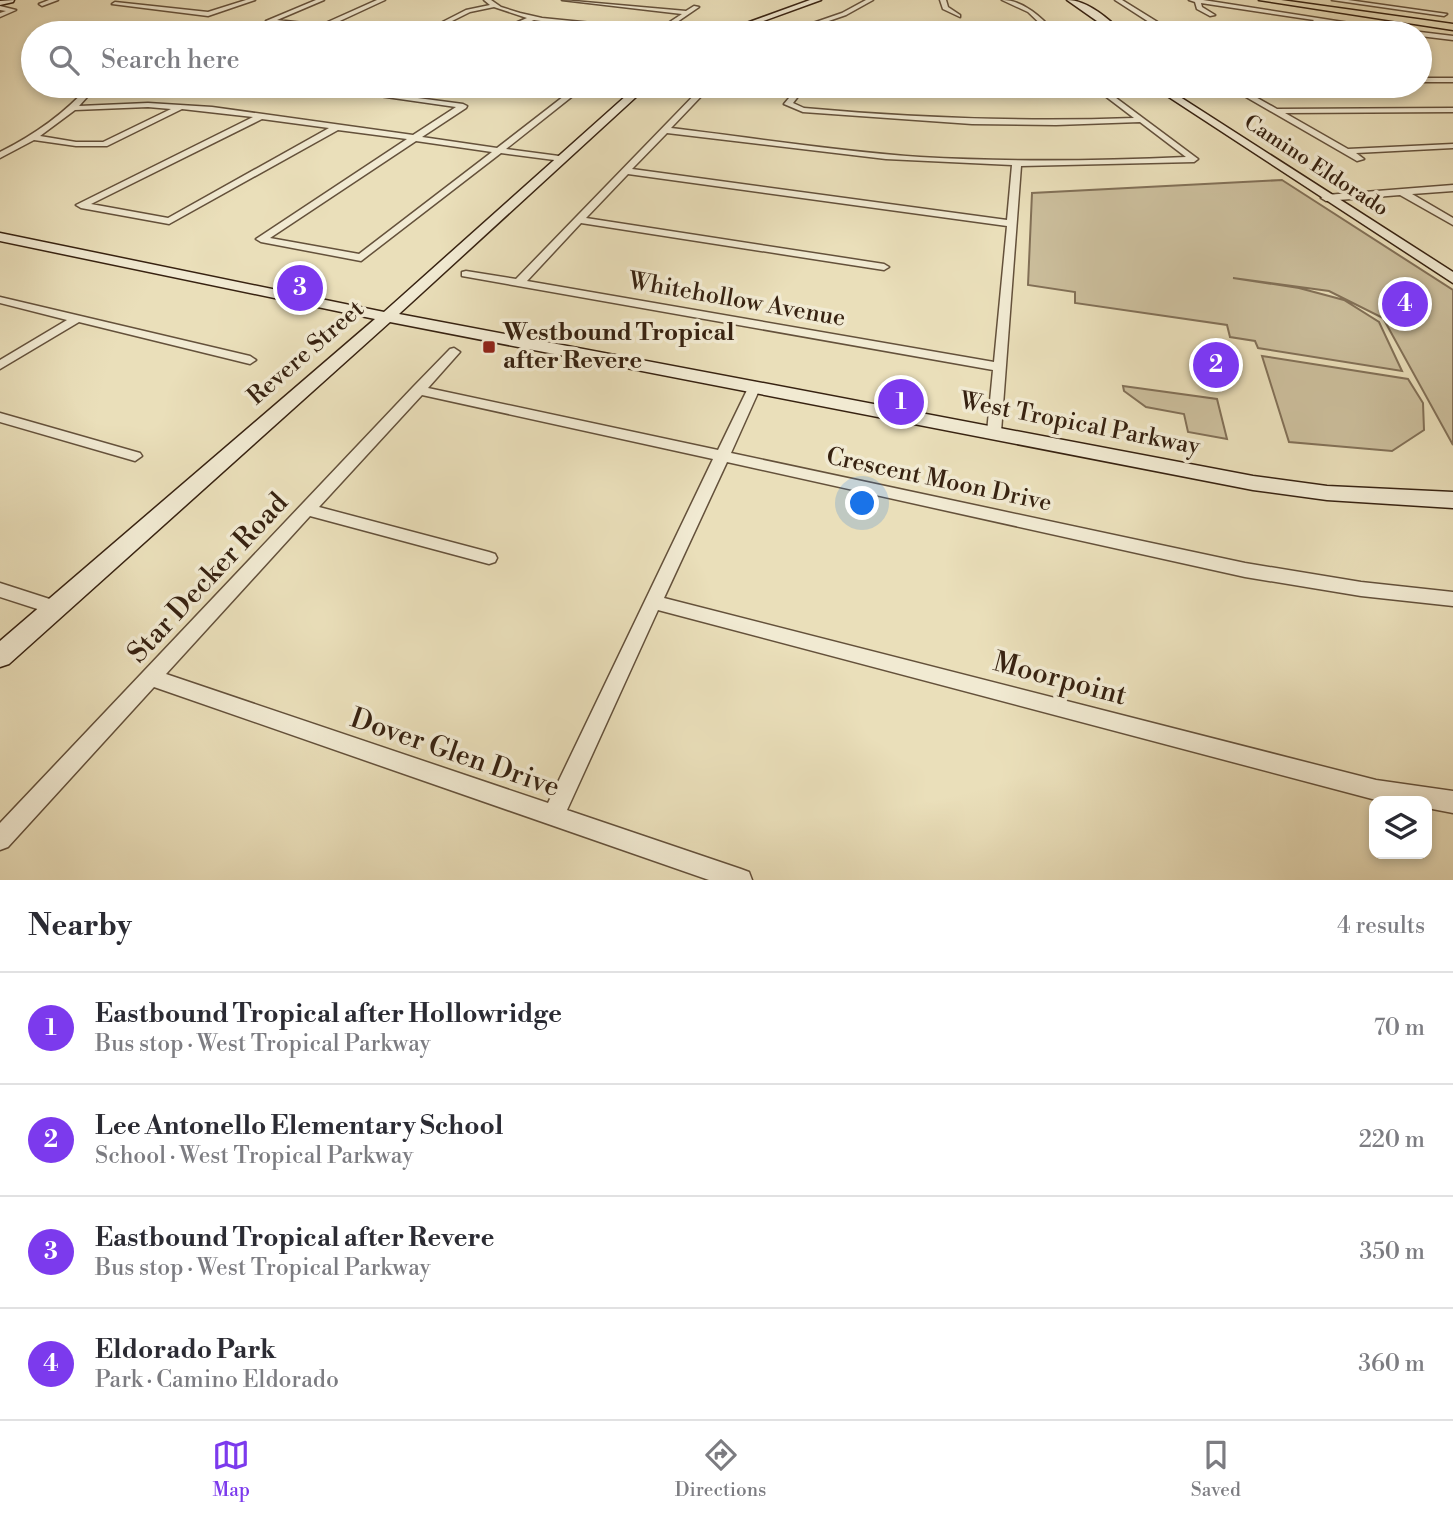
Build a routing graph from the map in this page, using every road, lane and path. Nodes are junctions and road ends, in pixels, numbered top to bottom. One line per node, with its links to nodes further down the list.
1 (10, 0): 21 (main road)
2 (55, 0): 20 (street)
3 (125, 0): 4 (street)
4 (252, 0)
5 (321, 0): 31 (street)
6 (382, 0): 32 (street)
7 (565, 0): 24 (street)
8 (817, 0): 37 (main road)
9 (870, 0): 38 (street)
10 (943, 0): 28 (street)
11 (1005, 0): 39 (street)
12 (1071, 0): 41 (main road)
13 (1118, 0): 42 (street)
14 (1195, 0): 27 (street); 30 (street)
15 (1263, 0): 44 (main road)
16 (1287, 0): 46 (main road)
17 (1335, 0): 25 (street)
18 (1061, 1): 40 (main road)
19 (489, 3): 29 (street); 33 (street)
20 (42, 4)
21 (2, 6): 26 (street)
22 (696, 7): 24 (street)
23 (1435, 7): 25 (street)
24 (688, 13): 36 (street)
25 (1444, 14): 46 (street)
26 (0, 15)
27 (1212, 15)
28 (958, 16)
29 (533, 18): 34 (street); 35 (street)
30 (1318, 20): 43 (street)
31 (269, 21)
32 (336, 21)
33 (448, 21)
34 (526, 21)
35 (559, 21)
36 (676, 21)
37 (757, 21)
38 (824, 21)
39 (1040, 21)
40 (1090, 21)
41 (1104, 21)
42 (1152, 21)
43 (1325, 21)
44 (1424, 21)
45 (1432, 22): 46 (main road)
46 (1453, 23)
47 (1432, 35): 48 (street)
48 (1453, 38)
49 (1432, 80): 50 (street)
50 (1453, 80)
51 (83, 98): 62 (street)
52 (403, 98): 70 (street)
53 (562, 98): 72 (street)
54 (629, 98): 75 (main road, Revere Street)
55 (693, 98): 68 (street)
56 (792, 98): 66 (street)
57 (1112, 98): 66 (street)
58 (1175, 98): 82 (main road, Camino Eldorado)
59 (1191, 98): 81 (main road, Camino Eldorado)
60 (1252, 98): 64 (street)
61 (184, 106): 62 (street); 65 (street); 69 (street)
62 (76, 107): 69 (street)
63 (1453, 110): 64 (street)
64 (1274, 111): 73 (street)
65 (259, 117): 67 (street); 67 (street)
66 (1141, 120): 77 (street)
67 (335, 128): 70 (street)
68 (665, 130): 77 (street); 78 (street)
69 (34, 138): 74 (street)
70 (415, 138): 72 (street); 72 (street)
71 (1453, 146): 73 (street)
72 (501, 151): 75 (street)
73 (1346, 151): 76 (street)
74 (0, 155)
75 (559, 159): 93 (main road, Revere Street)
76 (1360, 159)
77 (1017, 163): 85 (street)
78 (626, 171): 83 (street); 85 (street)
79 (1453, 188): 80 (street)
80 (1402, 192): 81 (street); 84 (street)
81 (1346, 196): 82 (street); 87 (main road, Camino Eldorado)
82 (1326, 198): 90 (main road, Camino Eldorado)
83 (579, 220): 88 (street); 91 (street)
84 (1453, 222)
85 (1012, 224): 98 (street)
86 (0, 237): 93 (main road, West Tropical Parkway)
87 (1453, 263)
88 (884, 267)
89 (466, 274): 91 (street, Whitehollow Avenue)
90 (1453, 279)
91 (519, 283): 98 (street, Whitehollow Avenue)
92 (0, 300): 94 (street)
93 (387, 317): 99 (main road, West Tropical Parkway); 111 (main road, Revere Street)
94 (78, 318): 96 (street); 97 (street)
95 (454, 352): 100 (street, Star Decker Road)
96 (250, 360)
97 (0, 365)
98 (1000, 367): 102 (street)
99 (755, 386): 102 (main road, West Tropical Parkway); 104 (street)
100 (418, 390): 104 (street, Crescent Moon Drive); 106 (street, Star Decker Road)
101 (0, 417): 103 (street)
102 (994, 432): 105 (main road, West Tropical Parkway)
103 (135, 456)
104 (722, 456): 109 (street, Crescent Moon Drive); 110 (street)
105 (1453, 500)
106 (308, 510): 107 (street); 113 (street, Star Decker Road)
107 (489, 558)
108 (0, 590): 111 (street)
109 (1453, 599)
110 (654, 602): 114 (street, Moorpoint); 115 (street)
111 (56, 608): 112 (main road, Revere Street)
112 (0, 656)
113 (152, 678): 115 (street, Dover Glen Drive); 116 (street, Star Decker Road)
114 (1453, 802)
115 (553, 816): 117 (street, Dover Glen Drive)
116 (0, 839)
117 (741, 880)

